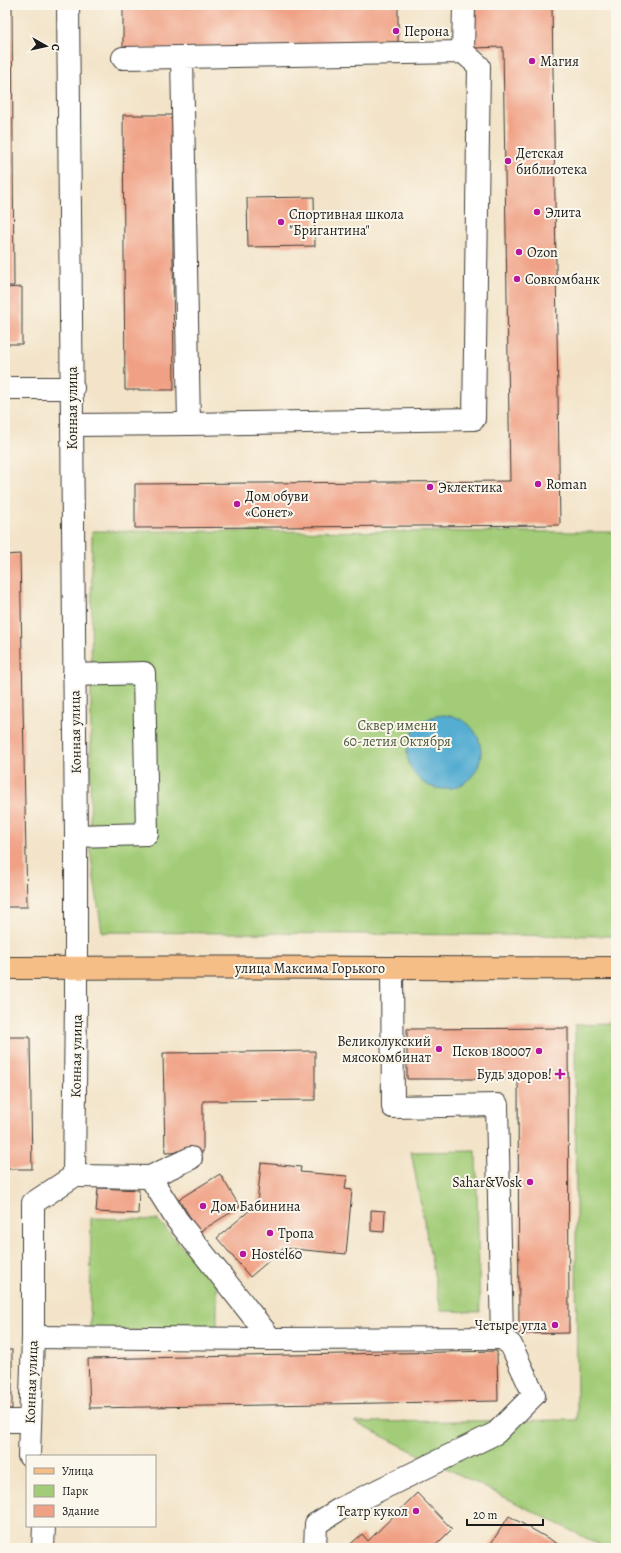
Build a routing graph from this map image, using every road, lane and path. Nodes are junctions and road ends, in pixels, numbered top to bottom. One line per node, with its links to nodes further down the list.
1 (68, 5): 7 (street, Конная улица)
2 (464, 5): 3 (street)
3 (463, 52): 4 (street); 8 (street)
4 (182, 57): 5 (street); 8 (street)
5 (123, 58)
6 (5, 388): 7 (street)
7 (73, 388): 9 (street, Конная улица)
8 (189, 424): 9 (street)
9 (72, 425): 10 (street, Конная улица)
10 (74, 676): 11 (street, Конная улица); 11 (street)
11 (76, 836): 12 (street, Конная улица)
12 (76, 967): 13 (main road, улица Максима Горького); 15 (main road, улица Максима Горького); 17 (street, Конная улица)
13 (5, 968)
14 (616, 968): 15 (main road, улица Максима Горького)
15 (392, 969): 20 (street)
16 (191, 1158): 18 (street)
17 (74, 1176): 18 (street); 19 (street, Конная улица)
18 (150, 1177): 21 (street)
19 (33, 1337): 21 (street); 23 (street, Конная улица)
20 (502, 1338): 21 (street); 26 (street)
21 (271, 1339)
22 (5, 1421): 23 (street)
23 (30, 1438)
24 (44, 1527): 25 (street)
25 (43, 1548)
26 (315, 1548)

